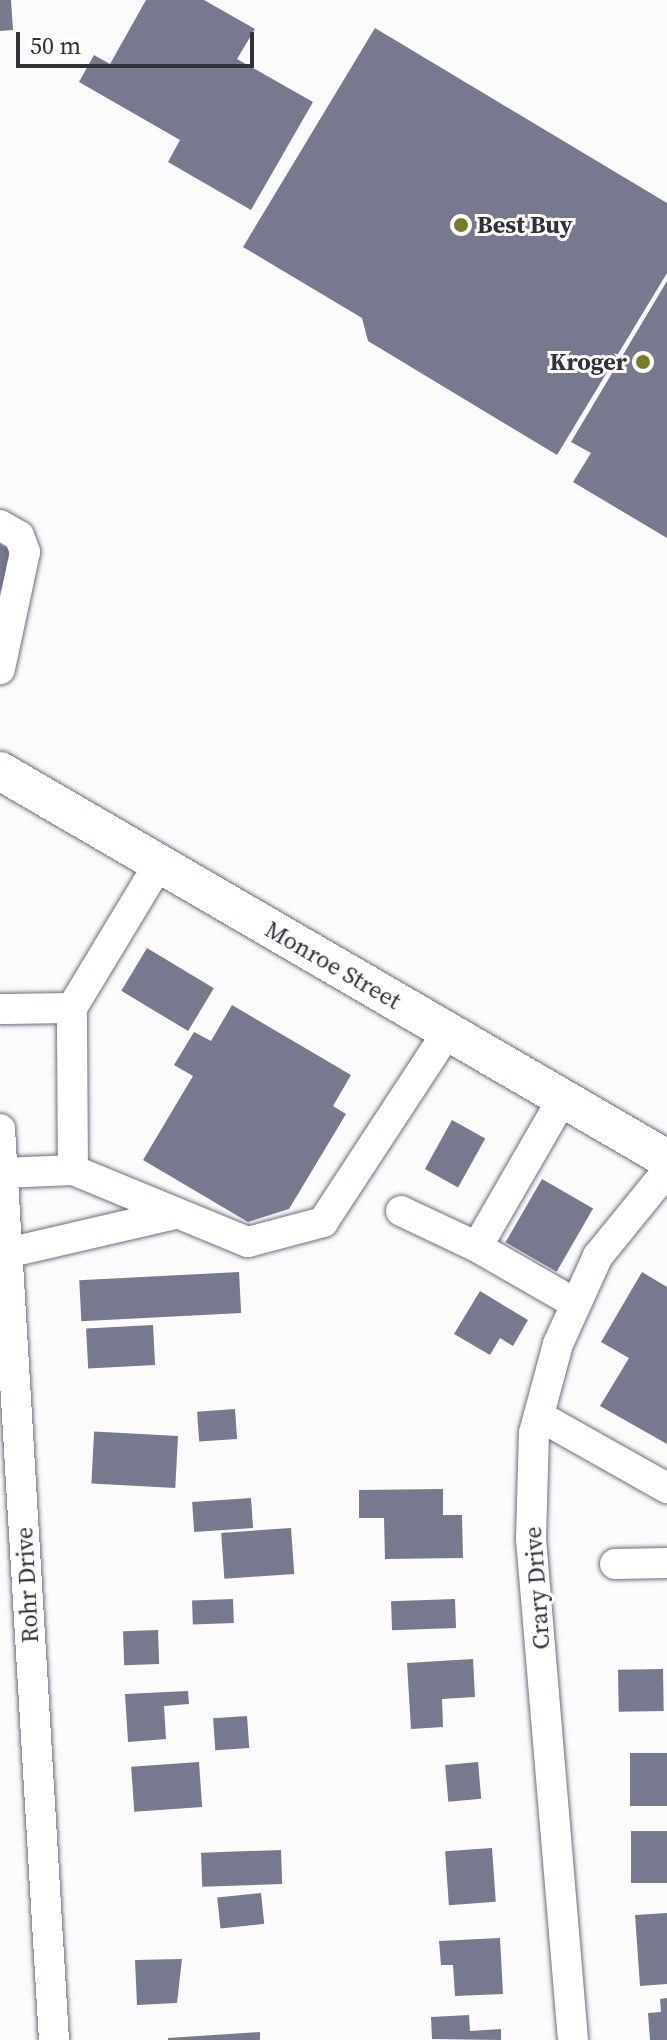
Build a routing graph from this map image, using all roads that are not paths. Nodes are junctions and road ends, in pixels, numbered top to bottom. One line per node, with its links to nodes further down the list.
1 (0, 525): 2 (street)
2 (0, 669)
3 (0, 771): 4 (main road, Monroe Street)
4 (159, 864): 5 (street); 7 (main road, Monroe Street)
5 (72, 1008): 6 (street); 11 (street)
6 (0, 1009)
7 (448, 1031): 8 (main road, Monroe Street); 15 (street)
8 (563, 1098): 10 (main road, Monroe Street); 16 (street)
9 (0, 1129): 13 (street, Rohr Drive)
10 (667, 1159)
11 (73, 1170): 13 (street); 15 (street)
12 (667, 1171): 18 (street, Crary Drive)
13 (2, 1190): 17 (street, Rohr Drive)
14 (401, 1211): 16 (street)
15 (175, 1214): 17 (street)
16 (477, 1247): 18 (street)
17 (7, 1253): 23 (street, Rohr Drive)
18 (576, 1304): 19 (street, Crary Drive)
19 (539, 1416): 20 (street); 24 (street, Crary Drive)
20 (667, 1488)
21 (667, 1563): 22 (street)
22 (615, 1564)
23 (54, 2040)
24 (573, 2040)

